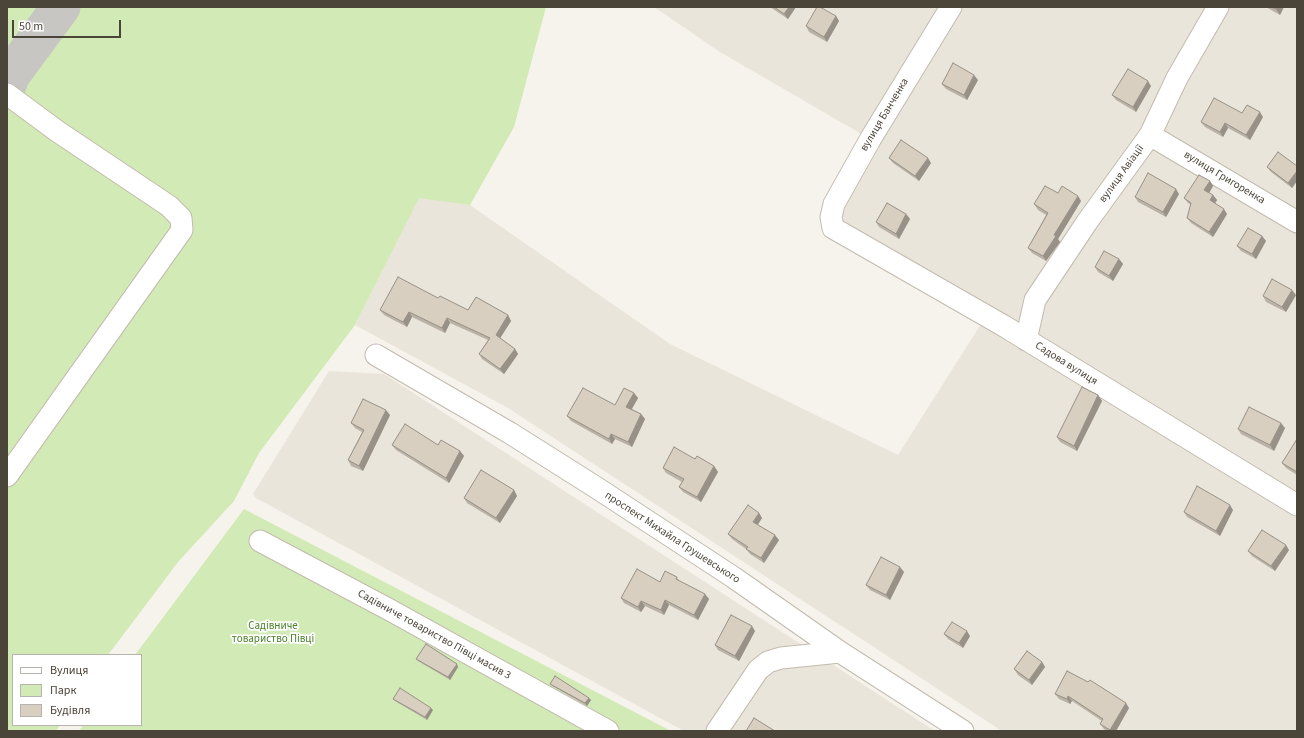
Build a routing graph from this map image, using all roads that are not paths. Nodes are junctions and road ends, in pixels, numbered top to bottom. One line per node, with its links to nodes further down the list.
1 (951, 7): 6 (street, вулиця Банченка)
2 (1218, 7): 4 (street, вулиця Авіації)
3 (7, 94): 9 (street)
4 (1150, 135): 5 (street, вулиця Григоренка); 7 (street, вулиця Авіації)
5 (1297, 222)
6 (833, 228): 7 (street, Садова вулиця)
7 (1026, 340): 10 (street, Садова вулиця)
8 (376, 355): 12 (street, проспект Михайла Грушевського)
9 (7, 476)
10 (1297, 505)
11 (260, 541): 13 (street, Садівниче товариство Півці масив 3)
12 (840, 652): 14 (street); 15 (street, проспект Михайла Грушевського)
13 (608, 731)
14 (717, 731)
15 (963, 731)

